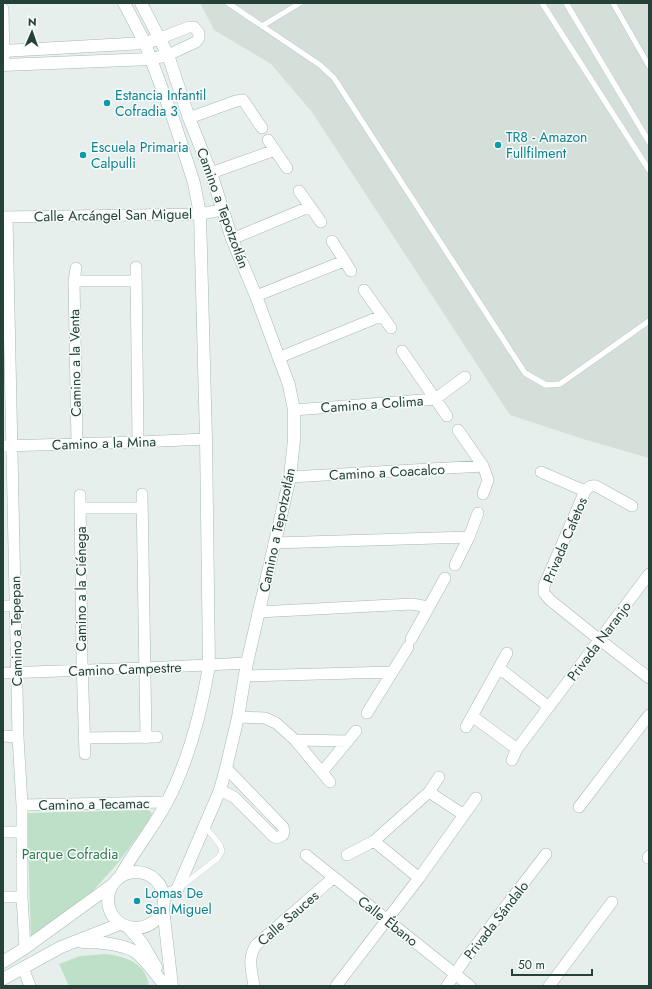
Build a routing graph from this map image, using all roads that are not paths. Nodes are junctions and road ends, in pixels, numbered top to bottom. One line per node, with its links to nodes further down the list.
1 (124, 3): 11 (main road, Camino a Tepotzotlán)
2 (141, 3): 10 (main road, Camino a Tepotzotlán)
3 (228, 3): 9 (lane)
4 (300, 3): 9 (lane)
5 (542, 3): 23 (lane)
6 (566, 3): 20 (lane)
7 (613, 3): 16 (lane)
8 (3, 9): 12 (street)
9 (262, 26): 43 (lane)
10 (158, 39): 11 (main road); 13 (main road, Camino a Tepotzotlán); 13 (street)
11 (144, 43): 12 (main road); 14 (main road, Camino a Tepotzotlán)
12 (4, 51): 15 (street)
13 (168, 55): 14 (main road); 17 (main road, Camino a Tepotzotlán)
14 (151, 59): 15 (main road); 28 (main road, Camino a Tepotzotlán)
15 (3, 65)
16 (649, 66)
17 (190, 118): 18 (street); 24 (main road, Camino a Tepotzotlán)
18 (262, 128)
19 (268, 140): 21 (street)
20 (649, 142)
21 (275, 150): 22 (street); 24 (street)
22 (287, 168)
23 (649, 170)
24 (211, 173): 27 (main road, Camino a Tepotzotlán)
25 (299, 191): 26 (street)
26 (309, 207): 30 (street); 31 (street)
27 (222, 210): 28 (street, Calle Arcángel San Miguel); 31 (main road, Camino a Tepotzotlán)
28 (200, 214): 29 (street, Calle Arcángel San Miguel); 53 (main road, Camino a Tepotzotlán)
29 (5, 217): 39 (street, Camino a Tepepan)
30 (321, 222)
31 (232, 239): 41 (main road, Camino a Tepotzotlán)
32 (332, 241): 33 (street)
33 (344, 261): 36 (street); 41 (street)
34 (136, 267): 38 (street)
35 (76, 268): 37 (street, Camino a la Venta)
36 (351, 271)
37 (74, 281): 38 (street); 55 (street, Camino a la Venta)
38 (136, 281): 54 (street)
39 (6, 286): 48 (street, Camino a Tepepan)
40 (364, 290): 42 (street)
41 (256, 296): 46 (main road, Camino a Tepotzotlán)
42 (381, 316): 44 (street); 46 (street)
43 (649, 322)
44 (391, 328)
45 (402, 351): 49 (street)
46 (278, 358): 50 (main road, Camino a Tepotzotlán)
47 (465, 377): 49 (street, Camino a Colima)
48 (7, 382): 56 (street, Camino a Tepepan)
49 (436, 399): 50 (street, Camino a Colima); 51 (street)
50 (294, 410): 59 (main road, Camino a Tepotzotlán)
51 (447, 416)
52 (458, 430): 57 (street)
53 (206, 439): 54 (street, Camino a la Mina); 81 (main road, Camino a Tepotzotlán)
54 (138, 442): 55 (street, Camino a la Mina)
55 (77, 444): 56 (street, Camino a la Mina)
56 (8, 446): 67 (street, Camino a Tepepan)
57 (483, 466): 59 (street, Camino a Coacalco); 62 (street)
58 (541, 472): 60 (street)
59 (290, 477): 70 (main road, Camino a Tepotzotlán)
60 (587, 489): 64 (street); 78 (street, Privada Cafetos)
61 (142, 494): 66 (street)
62 (483, 494)
63 (80, 495): 65 (street, Camino a la Ciénega)
64 (632, 506)
65 (81, 508): 66 (street, Camino a la Ciénega); 84 (street, Camino a la Ciénega)
66 (142, 508): 82 (street)
67 (8, 514): 75 (street, Camino a Tepepan)
68 (478, 514): 69 (street)
69 (469, 537): 70 (street); 71 (street)
70 (274, 543): 77 (main road, Camino a Tepotzotlán)
71 (455, 565)
72 (649, 574): 78 (street, Privada Naranjo)
73 (445, 578): 76 (street)
74 (3, 606): 75 (street)
75 (16, 606): 87 (street, Camino a Tepepan)
76 (428, 607): 77 (street); 85 (street)
77 (258, 612): 80 (main road, Camino a Tepotzotlán)
78 (599, 640): 89 (street); 90 (street, Privada Naranjo)
79 (507, 653): 83 (street)
80 (247, 663): 81 (street, Camino Campestre); 88 (main road, Camino a Tepotzotlán)
81 (209, 666): 82 (street, Camino Campestre); 114 (main road, Camino a Tepotzotlán)
82 (145, 668): 84 (street, Camino Campestre); 101 (street)
83 (499, 668): 90 (street); 93 (street)
84 (83, 670): 87 (street, Camino Campestre); 100 (street, Camino a la Ciénega)
85 (392, 672): 88 (street); 91 (street)
86 (3, 673): 87 (street, Camino Campestre)
87 (18, 673): 98 (street, Camino a Tepepan)
88 (244, 676): 94 (main road, Camino a Tepotzotlán)
89 (649, 678)
90 (549, 707): 104 (street, Privada Naranjo)
91 (367, 713)
92 (649, 715): 116 (street)
93 (472, 716): 95 (street); 104 (street)
94 (238, 717): 102 (street); 107 (main road, Camino a Tepotzotlán)
95 (466, 727)
96 (356, 731): 103 (street)
97 (3, 736): 98 (street)
98 (18, 737): 115 (street, Camino a Tepepan)
99 (157, 737): 101 (street)
100 (84, 738): 101 (street); 105 (street, Camino a la Ciénega)
101 (146, 738)
102 (295, 740): 103 (street); 108 (street)
103 (348, 741): 108 (street)
104 (517, 749): 106 (street, Privada Naranjo)
105 (85, 754)
106 (512, 760)
107 (226, 768): 111 (main road, Camino a Tepotzotlán); 111 (street)
108 (322, 772): 110 (street)
109 (439, 777): 112 (street)
110 (330, 782)
111 (220, 790): 118 (main road, Camino a Tepotzotlán)
112 (429, 792): 117 (street); 121 (street)
113 (476, 798): 117 (street)
114 (166, 802): 115 (street, Camino a Tecamac); 127 (main road, Camino a Tepotzotlán)
115 (22, 805): 120 (street, Camino a Tepepan)
116 (579, 807)
117 (464, 815): 126 (street)
118 (204, 825): 128 (main road, Camino a Tepotzotlán); 128 (lane)
119 (3, 832): 120 (street)
120 (21, 832): 130 (street, Camino a Tepepan)
121 (374, 841): 124 (street); 126 (street)
122 (546, 854): 139 (street, Privada Sándalo)
123 (306, 855): 125 (street, Calle Ébano)
124 (347, 855)
125 (333, 878): 133 (street, Calle Ébano); 144 (street, Calle Sauces)
126 (419, 878): 133 (street)
127 (116, 881): 131 (main road); 134 (main road); 136 (main road)
128 (177, 890): 131 (main road)
129 (3, 897): 130 (street)
130 (22, 897): 136 (street, Camino a Tepepan)
131 (163, 902): 134 (main road); 143 (main road)
132 (612, 902): 148 (street)
133 (387, 920): 139 (street, Calle Ébano); 145 (street)
134 (124, 926): 135 (main road); 142 (main road)
135 (75, 942): 138 (main road); 142 (main road)
136 (25, 948): 137 (main road)
137 (3, 962)
138 (23, 968): 140 (main road); 141 (street)
139 (455, 975): 146 (street, Privada Sándalo); 147 (street, Calle Ébano)
140 (3, 979)
141 (30, 986)
142 (166, 986)
143 (172, 986)
144 (254, 986)
145 (336, 986)
146 (447, 986)
147 (470, 986)
148 (549, 986)

